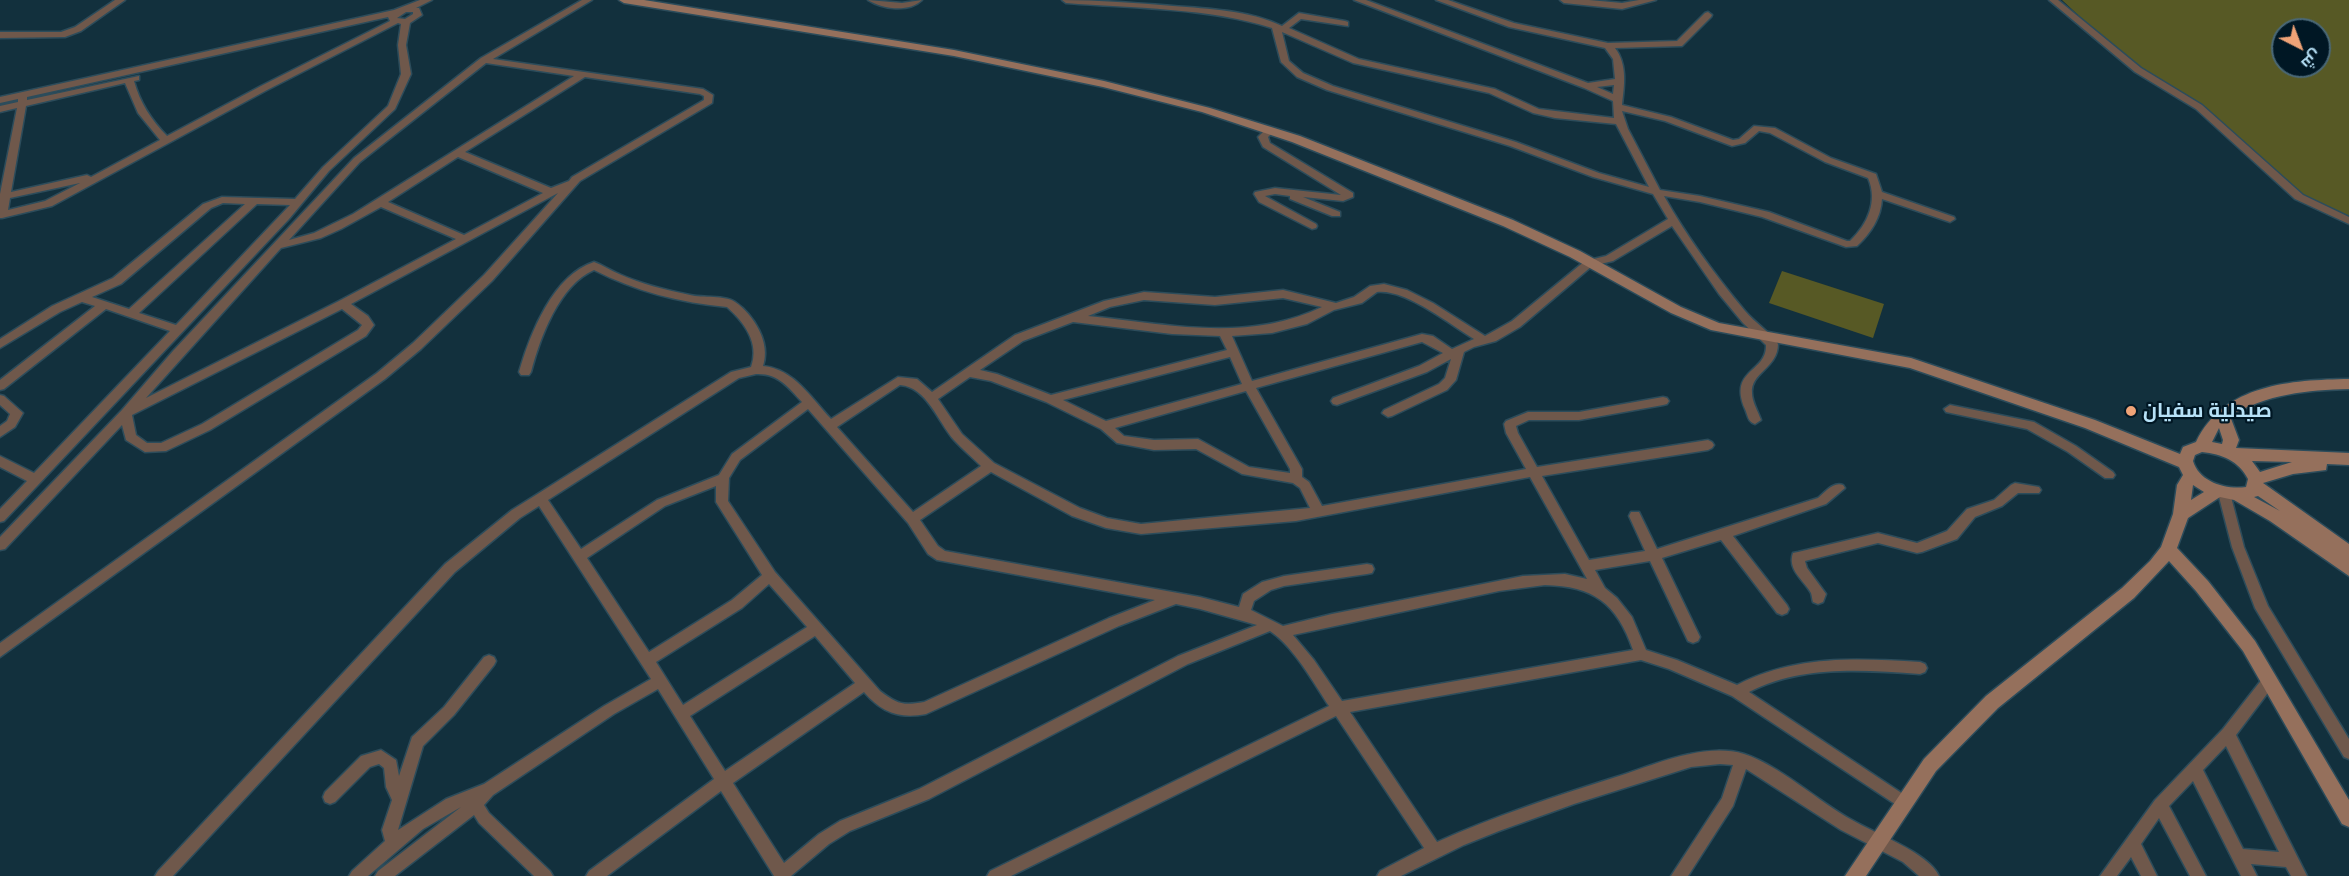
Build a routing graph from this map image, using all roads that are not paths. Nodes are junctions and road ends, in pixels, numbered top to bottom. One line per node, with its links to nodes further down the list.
1 (121, 0): 18 (street)
2 (430, 0): 15 (street); 15 (street)
3 (588, 0): 20 (street)
4 (624, 0): 30 (street)
5 (872, 0): 6 (street)
6 (918, 0)
7 (1066, 0): 13 (street)
8 (1358, 0): 24 (street)
9 (1440, 0): 19 (street)
10 (1564, 0): 11 (street)
11 (1653, 0)
12 (2053, 0): 47 (street)
13 (1131, 3): 17 (street)
14 (1708, 15): 19 (street)
15 (399, 17): 22 (street); 25 (street); 31 (street); 41 (street)
16 (1345, 24): 17 (street)
17 (1279, 27): 29 (street); 37 (street)
18 (0, 35)
19 (1608, 46): 23 (street)
20 (484, 60): 21 (street); 50 (street)
21 (584, 74): 32 (street); 34 (street)
22 (129, 80): 25 (street); 31 (street)
23 (1620, 81): 24 (street); 27 (street)
24 (1587, 86): 27 (street)
25 (22, 99): 26 (street); 28 (street); 39 (street)
26 (0, 100)
27 (1617, 104): 29 (street); 38 (street)
28 (0, 109)
29 (1620, 121): 37 (street)
30 (1270, 130): 36 (street); 51 (street)
31 (166, 140): 33 (street)
32 (458, 153): 35 (street); 42 (street)
33 (94, 177): 39 (street); 44 (street)
34 (576, 179): 35 (street); 126 (street)
35 (551, 192): 49 (street)
36 (1288, 192): 43 (street); 48 (street)
37 (1656, 192): 38 (street); 45 (street)
38 (1878, 194): 46 (street)
39 (3, 197): 44 (street)
40 (254, 201): 41 (street); 52 (street); 56 (street)
41 (297, 202): 58 (street)
42 (379, 202): 49 (street); 50 (street)
43 (1336, 214)
44 (1, 215)
45 (1672, 216): 51 (street); 60 (street)
46 (1950, 219)
47 (2349, 221)
48 (1312, 226)
49 (465, 239): 53 (street)
50 (279, 245): 78 (street)
51 (1589, 263): 60 (street); 61 (street)
52 (83, 298): 54 (street); 62 (street)
53 (343, 304): 78 (street); 78 (street)
54 (104, 305): 56 (street); 69 (street)
55 (1332, 307): 57 (street); 59 (street); 61 (street)
56 (130, 315): 58 (street)
57 (1073, 318): 59 (street); 67 (street)
58 (179, 330): 97 (street)
59 (1225, 334): 63 (street)
60 (1766, 337): 81 (street); 91 (street)
61 (1485, 341): 64 (street)
62 (0, 344)
63 (1234, 352): 70 (street); 73 (street)
64 (1456, 352): 70 (street); 74 (street); 79 (street)
65 (756, 368): 66 (street); 76 (street); 102 (street)
66 (525, 372)
67 (967, 372): 71 (street); 73 (street)
68 (2349, 384): 80 (street)
69 (0, 386)
70 (1249, 387): 83 (street); 96 (street)
71 (930, 398): 82 (street); 90 (street)
72 (0, 399): 84 (street)
73 (1050, 399): 83 (street)
74 (1337, 401)
75 (1663, 401): 93 (street)
76 (810, 402): 82 (street); 95 (street)
77 (1950, 409): 94 (street)
78 (126, 413): 109 (street)
79 (1388, 413)
80 (2223, 416): 86 (street); 87 (street)
81 (1755, 420)
82 (831, 425): 107 (street)
83 (1105, 426): 96 (street)
84 (0, 433)
85 (1708, 445): 93 (street)
86 (2202, 446): 87 (street); 91 (street)
87 (2231, 453): 88 (street); 98 (street)
88 (2349, 459)
89 (0, 461): 97 (street)
90 (990, 466): 103 (street); 107 (street)
91 (2188, 468): 101 (street); 104 (street)
92 (2349, 469): 98 (street)
93 (1534, 472): 103 (street); 114 (street)
94 (2109, 475)
95 (723, 478): 113 (street); 117 (street)
96 (1296, 479): 103 (street)
97 (36, 480): 106 (street)
98 (2256, 482): 101 (street); 111 (street)
99 (1839, 488): 108 (street)
100 (2036, 490): 120 (street)
101 (2227, 493): 104 (street); 116 (street); 138 (street)
102 (540, 498): 113 (street); 155 (street)
103 (1318, 511)
104 (2181, 514): 110 (street)
105 (1635, 516): 112 (street)
106 (0, 517)
107 (912, 519): 119 (street)
108 (1724, 534): 112 (street); 121 (street)
109 (0, 545)
110 (2168, 550): 132 (street); 145 (street)
111 (2349, 553)
112 (1654, 555): 114 (street); 125 (street)
113 (580, 556): 128 (street)
114 (1586, 566): 118 (street)
115 (1367, 569): 122 (street)
116 (2349, 569)
117 (770, 576): 123 (street); 128 (street)
118 (1602, 595): 124 (street); 127 (street)
119 (1176, 598): 122 (street); 133 (street)
120 (1818, 598)
121 (1782, 609)
122 (1244, 613): 124 (street)
123 (816, 628): 133 (street); 136 (street)
124 (1277, 628): 135 (street); 154 (street)
125 (1693, 636)
126 (0, 651)
127 (1641, 654): 134 (street); 135 (street)
128 (647, 660): 131 (street)
129 (489, 661): 143 (street)
130 (1920, 668): 134 (street)
131 (660, 681): 136 (street); 144 (street)
132 (2268, 682): 137 (street); 147 (street)
133 (865, 684): 141 (street)
134 (1737, 692): 145 (street)
135 (1339, 708): 151 (street); 160 (street)
136 (681, 714): 141 (street)
137 (2228, 734): 140 (street); 153 (street)
138 (2349, 752)
139 (1742, 760): 149 (street); 151 (street); 162 (street)
140 (2194, 768): 146 (street); 152 (street)
141 (723, 782): 154 (street); 159 (street)
142 (330, 797): 143 (street)
143 (399, 799): 148 (street)
144 (472, 800): 148 (street); 157 (street); 158 (street)
145 (1904, 803): 149 (street)
146 (2160, 805): 150 (street); 167 (street)
147 (2349, 818)
148 (395, 842): 156 (street)
149 (1879, 842): 163 (street); 164 (street)
150 (2132, 842): 165 (street); 166 (street)
151 (1433, 849): 161 (street)
152 (2239, 856): 153 (street); 168 (street)
153 (2292, 860): 169 (street)
154 (783, 875)
155 (163, 876)
156 (357, 876)
157 (383, 876)
158 (545, 876)
159 (594, 876)
160 (995, 876)
161 (1385, 876)
162 (1679, 876)
163 (1855, 876)
164 (1932, 876)
165 (2108, 876)
166 (2149, 876)
167 (2198, 876)
168 (2248, 876)
169 (2300, 876)

